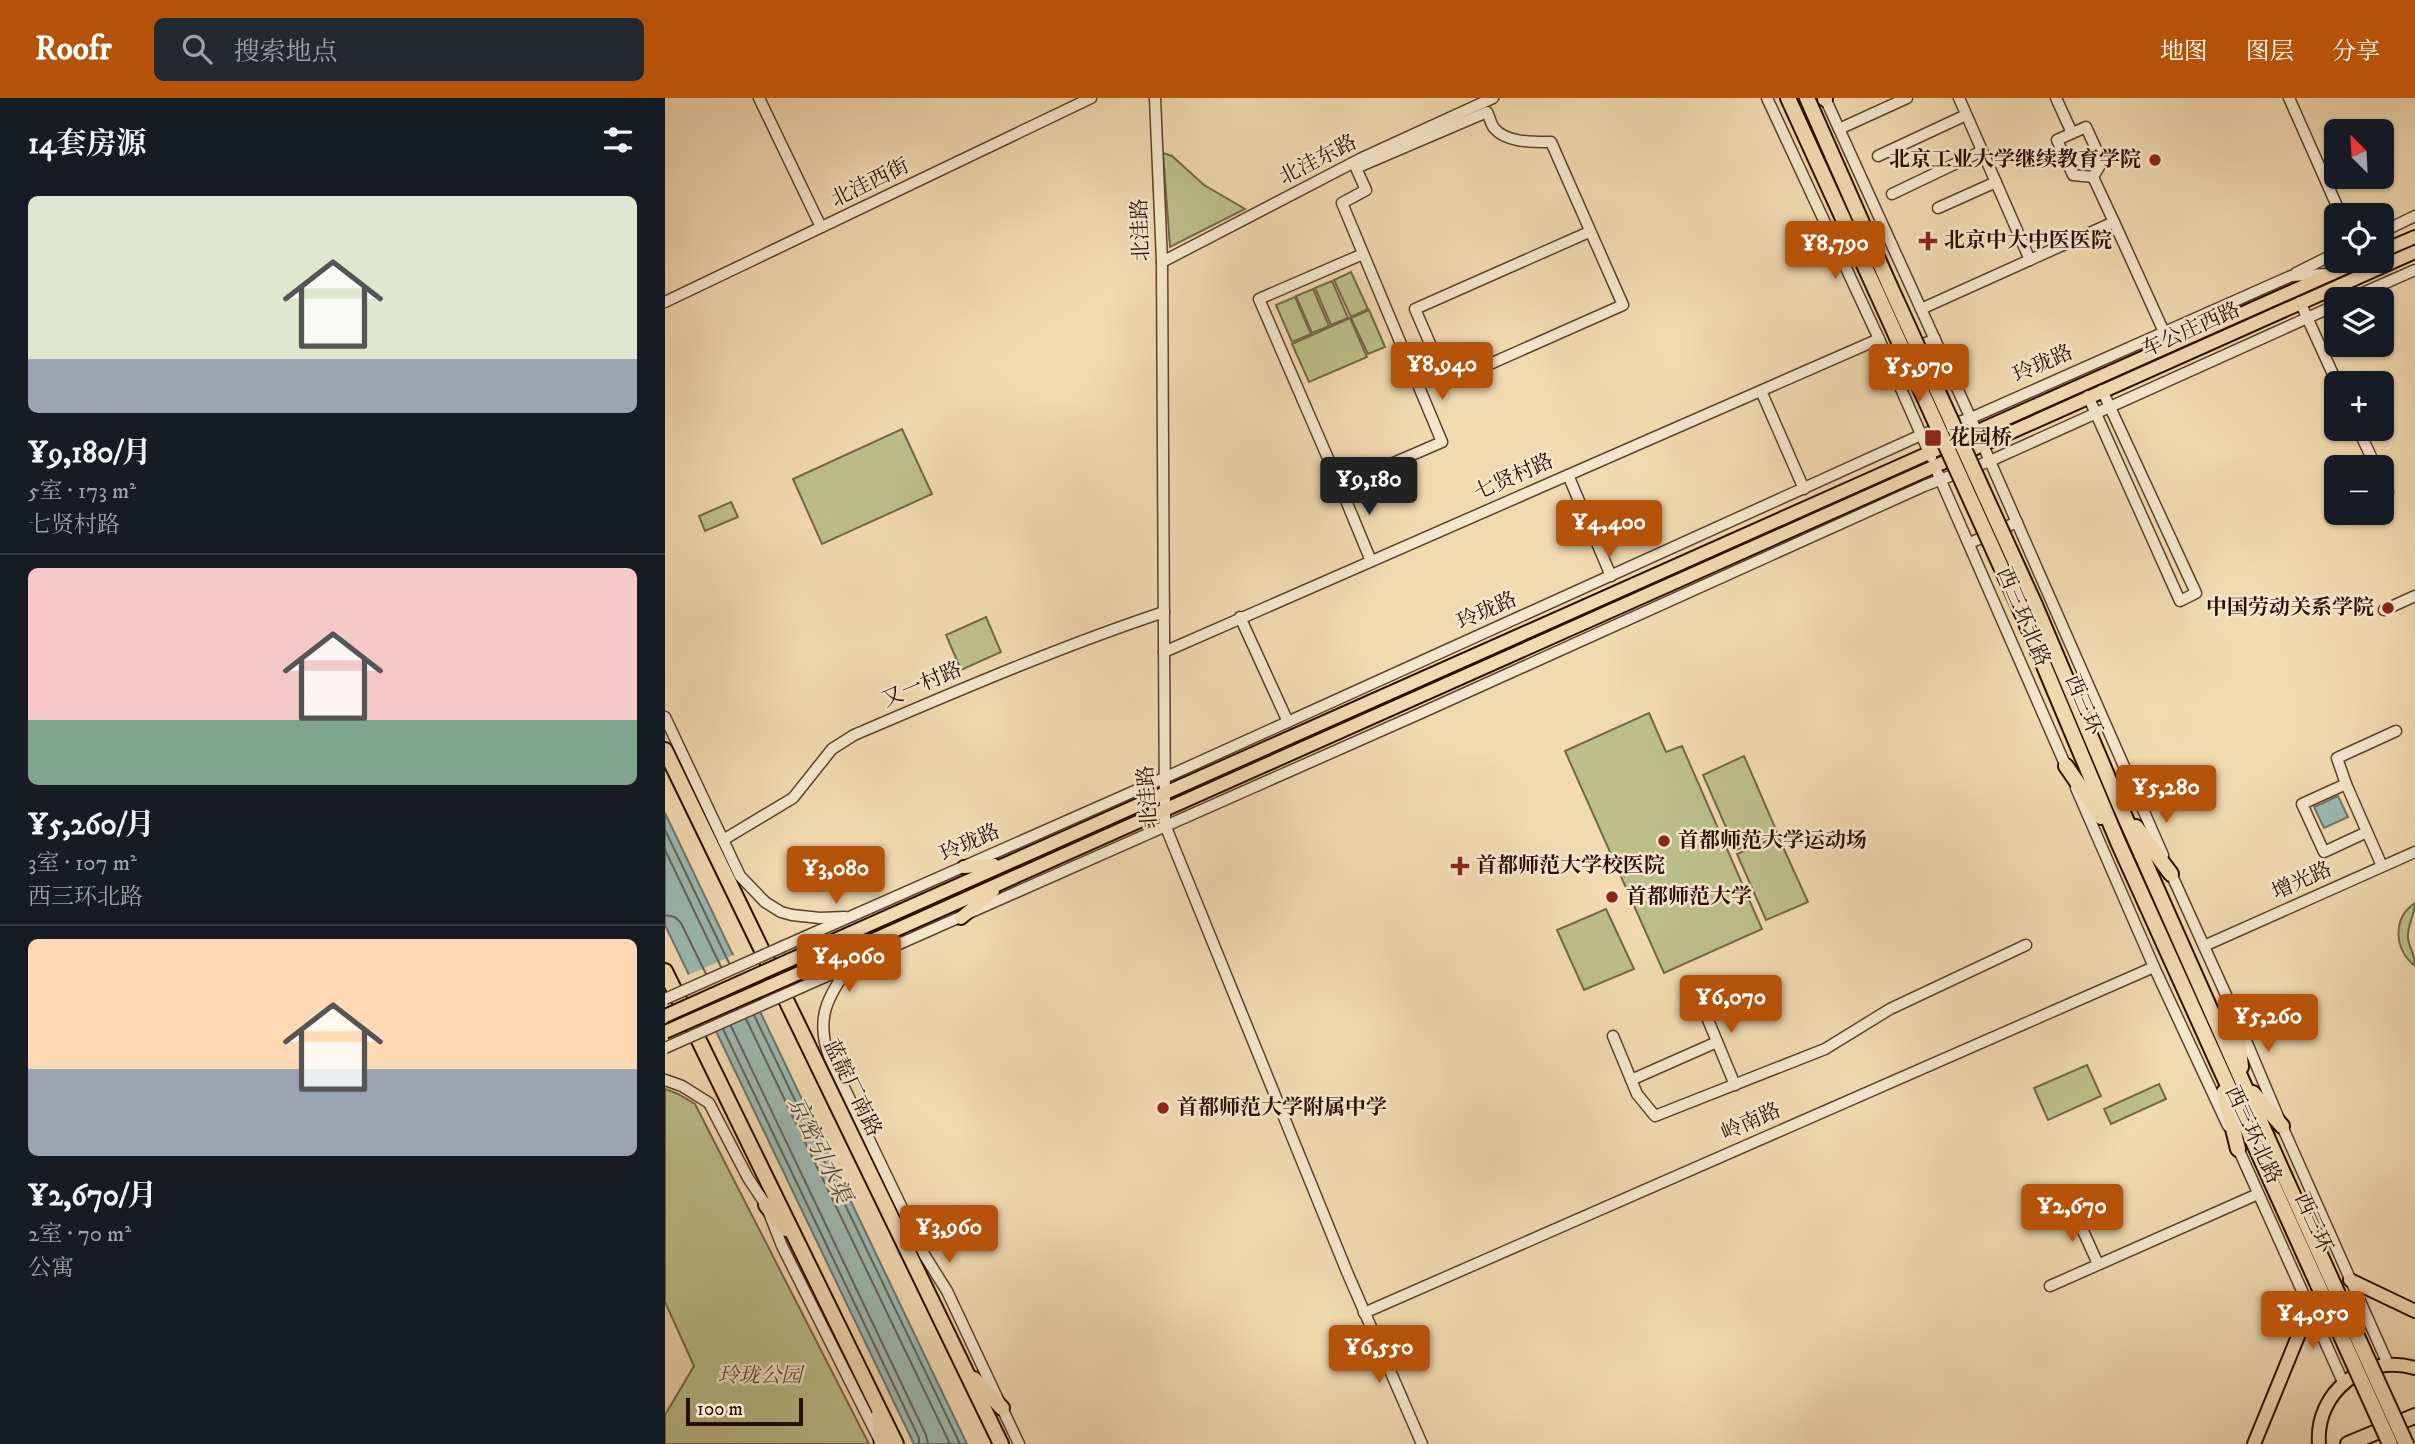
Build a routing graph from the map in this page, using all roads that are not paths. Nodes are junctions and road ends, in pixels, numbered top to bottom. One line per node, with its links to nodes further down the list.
1 (1091, 98): 26 (street, 北洼西街)
2 (1155, 98): 34 (street, 北洼路)
3 (1493, 98): 34 (street, 北洼东路)
4 (1767, 98): 46 (street, 西三环北路)
5 (1789, 98): 39 (highway, 西三环)
6 (1807, 98): 39 (highway, 西三环)
7 (1825, 98): 14 (street, 西三环北路)
8 (1907, 98): 14 (street)
9 (1959, 98): 13 (street)
10 (2056, 98): 15 (street)
11 (2288, 98): 21 (street)
12 (761, 99): 26 (street)
13 (1966, 115): 16 (street); 17 (street)
14 (1839, 129): 42 (street, 西三环北路)
15 (2072, 133): 18 (street); 18 (street)
16 (1982, 151): 19 (street); 20 (street)
17 (1878, 156)
18 (2093, 177): 24 (street)
19 (1996, 182): 22 (street); 33 (street)
20 (1892, 194)
21 (2336, 203)
22 (1937, 208)
23 (2415, 216): 25 (street)
24 (2114, 222): 33 (street); 45 (street)
25 (2394, 226)
26 (821, 227): 40 (street, 北洼西街)
27 (1589, 232): 27 (street); 30 (street)
28 (2415, 237): 29 (main road)
29 (2394, 246)
30 (1363, 254): 68 (street); 68 (street)
31 (2410, 254): 35 (street); 41 (main road, 车公庄西路)
32 (2324, 259): 37 (street)
33 (2030, 260): 42 (street)
34 (1162, 262): 78 (street, 北洼路)
35 (2414, 272): 38 (street)
36 (2328, 274): 37 (street, 玲珑路); 59 (main road, 车公庄西路)
37 (2291, 276): 45 (street, 玲珑路)
38 (2378, 287)
39 (1882, 288): 76 (highway, 西三环, bridge)
40 (665, 302)
41 (2300, 302): 44 (street); 51 (main road, 车公庄西路)
42 (1921, 309): 47 (street, 西三环北路)
43 (2324, 310): 44 (street)
44 (2307, 318): 49 (street); 54 (street)
45 (2164, 332): 56 (street, 玲珑路)
46 (1879, 339): 48 (street, 西三环北路); 52 (street, 七贤村路)
47 (1935, 340): 48 (street); 56 (street, 西三环北路)
48 (1888, 360): 50 (street, 西三环北路)
49 (2331, 371)
50 (1896, 377): 57 (street); 58 (street, 西三环北路)
51 (2102, 390): 53 (main road, 车公庄西路); 54 (street)
52 (1761, 391): 66 (street, 七贤村路); 69 (street)
53 (2088, 396): 55 (street); 59 (main road, 车公庄西路)
54 (2109, 407): 55 (street); 55 (street)
55 (2095, 413): 63 (street)
56 (1971, 418): 57 (street, 玲珑路); 59 (street, 西三环北路)
57 (1947, 426): 58 (street, 玲珑路); 60 (street)
58 (1921, 435): 61 (street, 西三环北路); 69 (street, 玲珑路)
59 (1979, 437): 60 (main road, 玲珑路); 62 (main road); 63 (street, 西三环北路)
60 (1954, 441): 61 (main road, 玲珑路); 62 (street)
61 (1929, 452): 64 (street, 西三环北路); 88 (main road, 玲珑路)
62 (1959, 453): 64 (main road); 65 (street)
63 (1990, 461): 65 (street); 70 (street, 西三环北路)
64 (1934, 465): 67 (street, 西三环北路); 90 (main road)
65 (1968, 472): 67 (street); 70 (street)
66 (1568, 475): 73 (street, 七贤村路); 74 (street)
67 (1942, 482): 72 (street, 西三环北路); 91 (street)
68 (1340, 486): 73 (street)
69 (1804, 489): 74 (street, 玲珑路)
70 (2010, 508): 71 (street, 西三环北路)
71 (2017, 522): 72 (street); 99 (street, 西三环北路)
72 (1970, 543): 85 (street, 西三环北路)
73 (1371, 561): 79 (street, 七贤村路)
74 (1611, 576): 82 (street, 玲珑路)
75 (2415, 596): 77 (street)
76 (2028, 608): 89 (highway, 西三环); 94 (highway, 西三环)
77 (2384, 610)
78 (1164, 612): 80 (street, 北洼路); 93 (street, 又一村路)
79 (1240, 617): 80 (street, 七贤村路); 82 (street)
80 (1164, 652): 86 (street, 北洼路)
81 (665, 717): 93 (street)
82 (1288, 722): 86 (street, 玲珑路)
83 (2396, 731): 87 (street)
84 (665, 750): 135 (highway, 蓝靛厂南路)
85 (2066, 766): 94 (highway); 106 (street, 西三环北路)
86 (1164, 778): 88 (street, 北洼路); 98 (street, 玲珑路)
87 (2346, 784): 92 (street); 92 (street)
88 (1165, 793): 90 (street, 北洼路); 96 (main road, 玲珑路)
89 (2120, 806): 99 (highway); 119 (highway, 西三环)
90 (1165, 808): 91 (street, 北洼路); 100 (main road)
91 (1165, 825): 102 (street); 133 (street, 北洼路)
92 (2368, 832): 97 (street)
93 (723, 840): 101 (street, bridge)
94 (2118, 842): 116 (highway, 西三环)
95 (2415, 852): 97 (street, 增光路)
96 (1005, 864): 98 (main road); 110 (main road, 玲珑路, bridge)
97 (2382, 866): 104 (street, 增光路)
98 (964, 867): 101 (street, 玲珑路)
99 (2171, 874): 104 (street, 西三环北路)
100 (1003, 882): 102 (main road); 112 (main road, bridge)
101 (852, 916): 109 (street, 玲珑路, bridge)
102 (961, 918): 105 (street)
103 (2025, 945): 120 (street)
104 (2204, 946): 111 (street, 西三环北路)
105 (850, 965): 115 (street, bridge); 139 (street)
106 (2154, 967): 122 (street, 西三环北路); 133 (street, 岭南路)
107 (665, 971): 127 (highway)
108 (1699, 998): 114 (street)
109 (665, 999)
110 (665, 1016)
111 (2236, 1017): 119 (highway); 121 (street, 西三环北路)
112 (665, 1032)
113 (1613, 1037): 118 (street)
114 (1717, 1042): 118 (street); 120 (street)
115 (665, 1048)
116 (2216, 1056): 122 (highway); 123 (highway, 西三环)
117 (665, 1080): 125 (street)
118 (1631, 1080): 120 (street)
119 (2243, 1081): 121 (highway); 123 (highway, 西三环)
120 (1735, 1084)
121 (2282, 1126): 129 (street, 西三环北路)
122 (2238, 1149): 124 (street, 西三环北路)
123 (2278, 1178): 150 (highway, 西三环, bridge); 151 (highway, 西三环, bridge)
124 (2258, 1194): 128 (street); 131 (street, 西三环北路)
125 (766, 1205): 127 (highway); 143 (street)
126 (2074, 1211): 128 (street)
127 (801, 1247): 138 (highway)
128 (2098, 1264): 130 (street)
129 (2350, 1280): 132 (main road); 134 (street, 西三环北路)
130 (2050, 1286)
131 (2310, 1307): 137 (street, 西三环北路); 148 (main road)
132 (2415, 1311)
133 (1364, 1313): 147 (street, 北洼路)
134 (2388, 1364): 136 (main road); 137 (main road)
135 (963, 1367): 139 (highway); 145 (highway, 蓝靛厂南路)
136 (2415, 1368)
137 (2343, 1382): 142 (main road)
138 (879, 1407): 143 (highway); 144 (highway)
139 (1002, 1408): 146 (street)
140 (2415, 1416): 149 (highway, bridge)
141 (2415, 1433): 150 (highway, bridge)
142 (2317, 1443)
143 (881, 1444)
144 (896, 1444)
145 (1001, 1444)
146 (1019, 1444)
147 (1422, 1444)
148 (2254, 1444)
149 (2349, 1444)
150 (2389, 1444)
151 (2406, 1444)

